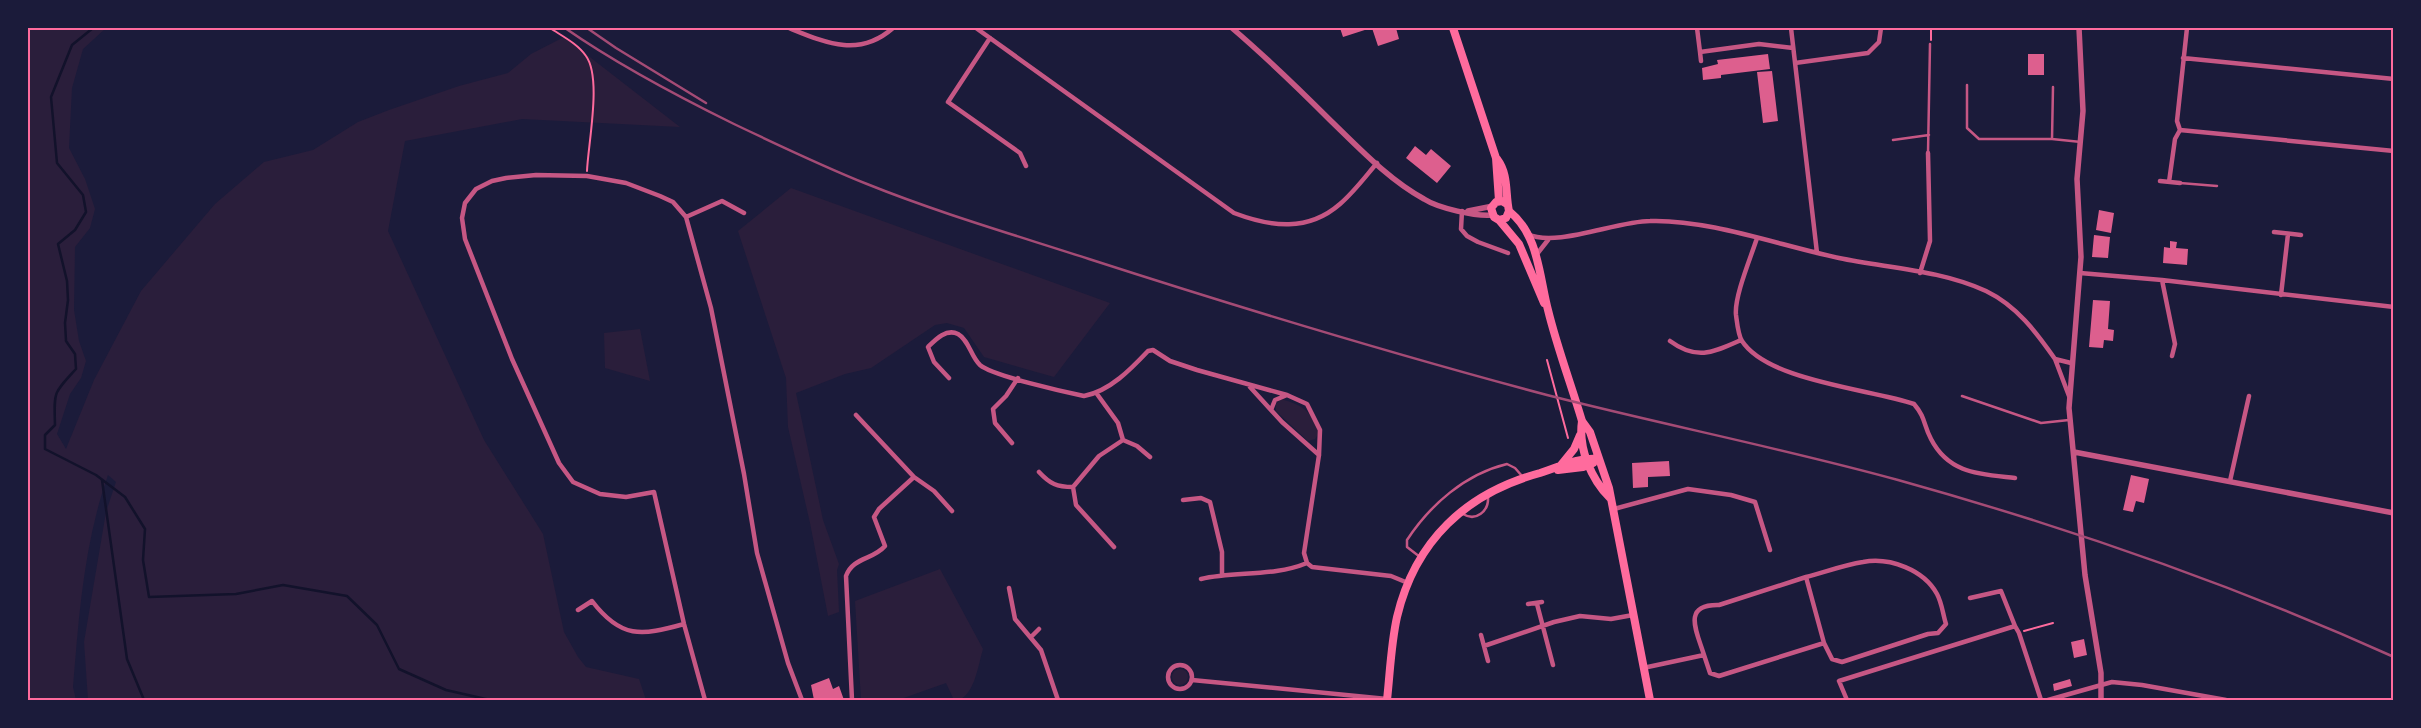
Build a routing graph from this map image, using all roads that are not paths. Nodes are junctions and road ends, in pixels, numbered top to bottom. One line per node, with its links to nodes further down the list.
1 (789, 28): 2 (street)
2 (894, 28)
3 (976, 28): 11 (street)
4 (1232, 28): 28 (street)
5 (1453, 28): 34 (main road)
6 (1696, 28): 14 (street)
7 (1791, 28): 13 (street)
8 (1881, 28): 17 (street)
9 (2079, 28): 25 (street)
10 (2186, 28): 15 (street)
11 (990, 38): 28 (street); 29 (street)
12 (1930, 44): 22 (lane)
13 (1793, 48): 14 (street); 17 (street)
14 (1700, 52): 16 (street)
15 (2183, 58): 18 (street); 21 (street)
16 (1701, 61)
17 (1795, 63): 46 (street)
18 (2394, 79)
19 (1967, 85): 23 (lane)
20 (2052, 87): 23 (lane)
21 (2180, 130): 26 (street); 31 (street)
22 (1929, 135): 24 (lane); 27 (lane)
23 (2052, 138): 25 (lane)
24 (1893, 140)
25 (2081, 142): 48 (street)
26 (2394, 151)
27 (1928, 153): 49 (street)
28 (1377, 163): 35 (street)
29 (1026, 166)
30 (2160, 181): 31 (street)
31 (2169, 182): 32 (street)
32 (2180, 184): 33 (lane)
33 (2217, 186)
34 (1502, 206): 35 (street); 38 (main road); 38 (main road); 40 (main road)
35 (1465, 211): 38 (street); 45 (street)
36 (744, 213): 37 (street)
37 (686, 217): 107 (street); 122 (street)
38 (1496, 218): 53 (main road)
39 (2274, 232): 41 (street)
40 (1527, 234): 44 (street); 47 (main road)
41 (2288, 234): 42 (street); 51 (street)
42 (2301, 235)
43 (1757, 238): 44 (street); 46 (street); 54 (street)
44 (1548, 240): 47 (street)
45 (1508, 253)
46 (1817, 253): 49 (street)
47 (1536, 256): 53 (main road)
48 (2080, 272): 50 (street); 58 (street)
49 (1920, 273): 57 (street)
50 (2162, 280): 51 (street); 56 (street)
51 (2281, 295): 52 (street)
52 (2394, 308)
53 (1548, 309): 70 (main road)
54 (1742, 340): 55 (street); 84 (street)
55 (1670, 341)
56 (2172, 356)
57 (2055, 359): 58 (street); 65 (street)
58 (2072, 363): 65 (street)
59 (949, 378): 60 (street)
60 (1018, 378): 62 (street); 73 (street)
61 (1249, 386): 62 (street); 63 (street); 67 (street)
62 (1097, 394): 72 (street)
63 (1287, 395): 67 (street); 75 (street)
64 (1962, 396): 69 (lane)
65 (2069, 396): 69 (street)
66 (2249, 396): 85 (street)
67 (1271, 410): 75 (street)
68 (856, 415): 82 (street)
69 (2070, 420): 74 (street)
70 (1582, 421): 71 (main road); 77 (main road)
71 (1580, 435): 78 (main road); 79 (main road)
72 (1123, 440): 76 (street); 86 (street)
73 (1012, 443)
74 (2074, 452): 85 (street); 120 (street)
75 (1319, 455): 97 (street)
76 (1150, 458)
77 (1599, 459): 78 (main road); 88 (main road)
78 (1588, 462): 79 (main road); 80 (main road); 88 (main road)
79 (1560, 466): 80 (main road)
80 (1549, 470): 83 (main road)
81 (1039, 472): 86 (street)
82 (914, 477): 91 (street); 123 (street)
83 (1523, 478): 87 (main road); 96 (lane)
84 (2015, 478)
85 (2230, 481): 93 (street)
86 (1073, 487): 94 (street)
87 (1487, 493): 92 (main road); 92 (lane)
88 (1610, 498): 90 (main road)
89 (1183, 500): 98 (street)
90 (1614, 509): 95 (street); 106 (main road)
91 (952, 511)
92 (1460, 512): 96 (main road)
93 (2394, 513)
94 (1114, 547)
95 (1770, 550)
96 (1421, 558): 101 (main road)
97 (1307, 563): 98 (street); 101 (street)
98 (1222, 574): 100 (street)
99 (1806, 576): 113 (street); 113 (street); 115 (street)
100 (1201, 579)
101 (1408, 583): 125 (main road)
102 (1009, 588): 112 (street)
103 (1970, 598): 109 (street)
104 (1528, 604): 108 (street)
105 (578, 610): 107 (street)
106 (1633, 615): 108 (street); 118 (main road)
107 (684, 624): 121 (street)
108 (1545, 626): 114 (street); 117 (street)
109 (2015, 626): 127 (street); 128 (street)
110 (1039, 629): 112 (street)
111 (1481, 635): 114 (street)
112 (1032, 636): 124 (street)
113 (1824, 643): 115 (street)
114 (1484, 646): 116 (street)
115 (1704, 655): 118 (street)
116 (1488, 660)
117 (1553, 665)
118 (1643, 668): 126 (main road)
119 (1192, 680): 119 (street); 125 (street)
120 (2101, 684): 129 (street); 130 (street); 131 (street)
121 (705, 700)
122 (802, 700)
123 (852, 700)
124 (1058, 700)
125 (1387, 700)
126 (1650, 700)
127 (1847, 700)
128 (2041, 700)
129 (2048, 700)
130 (2101, 700)
131 (2226, 700)

